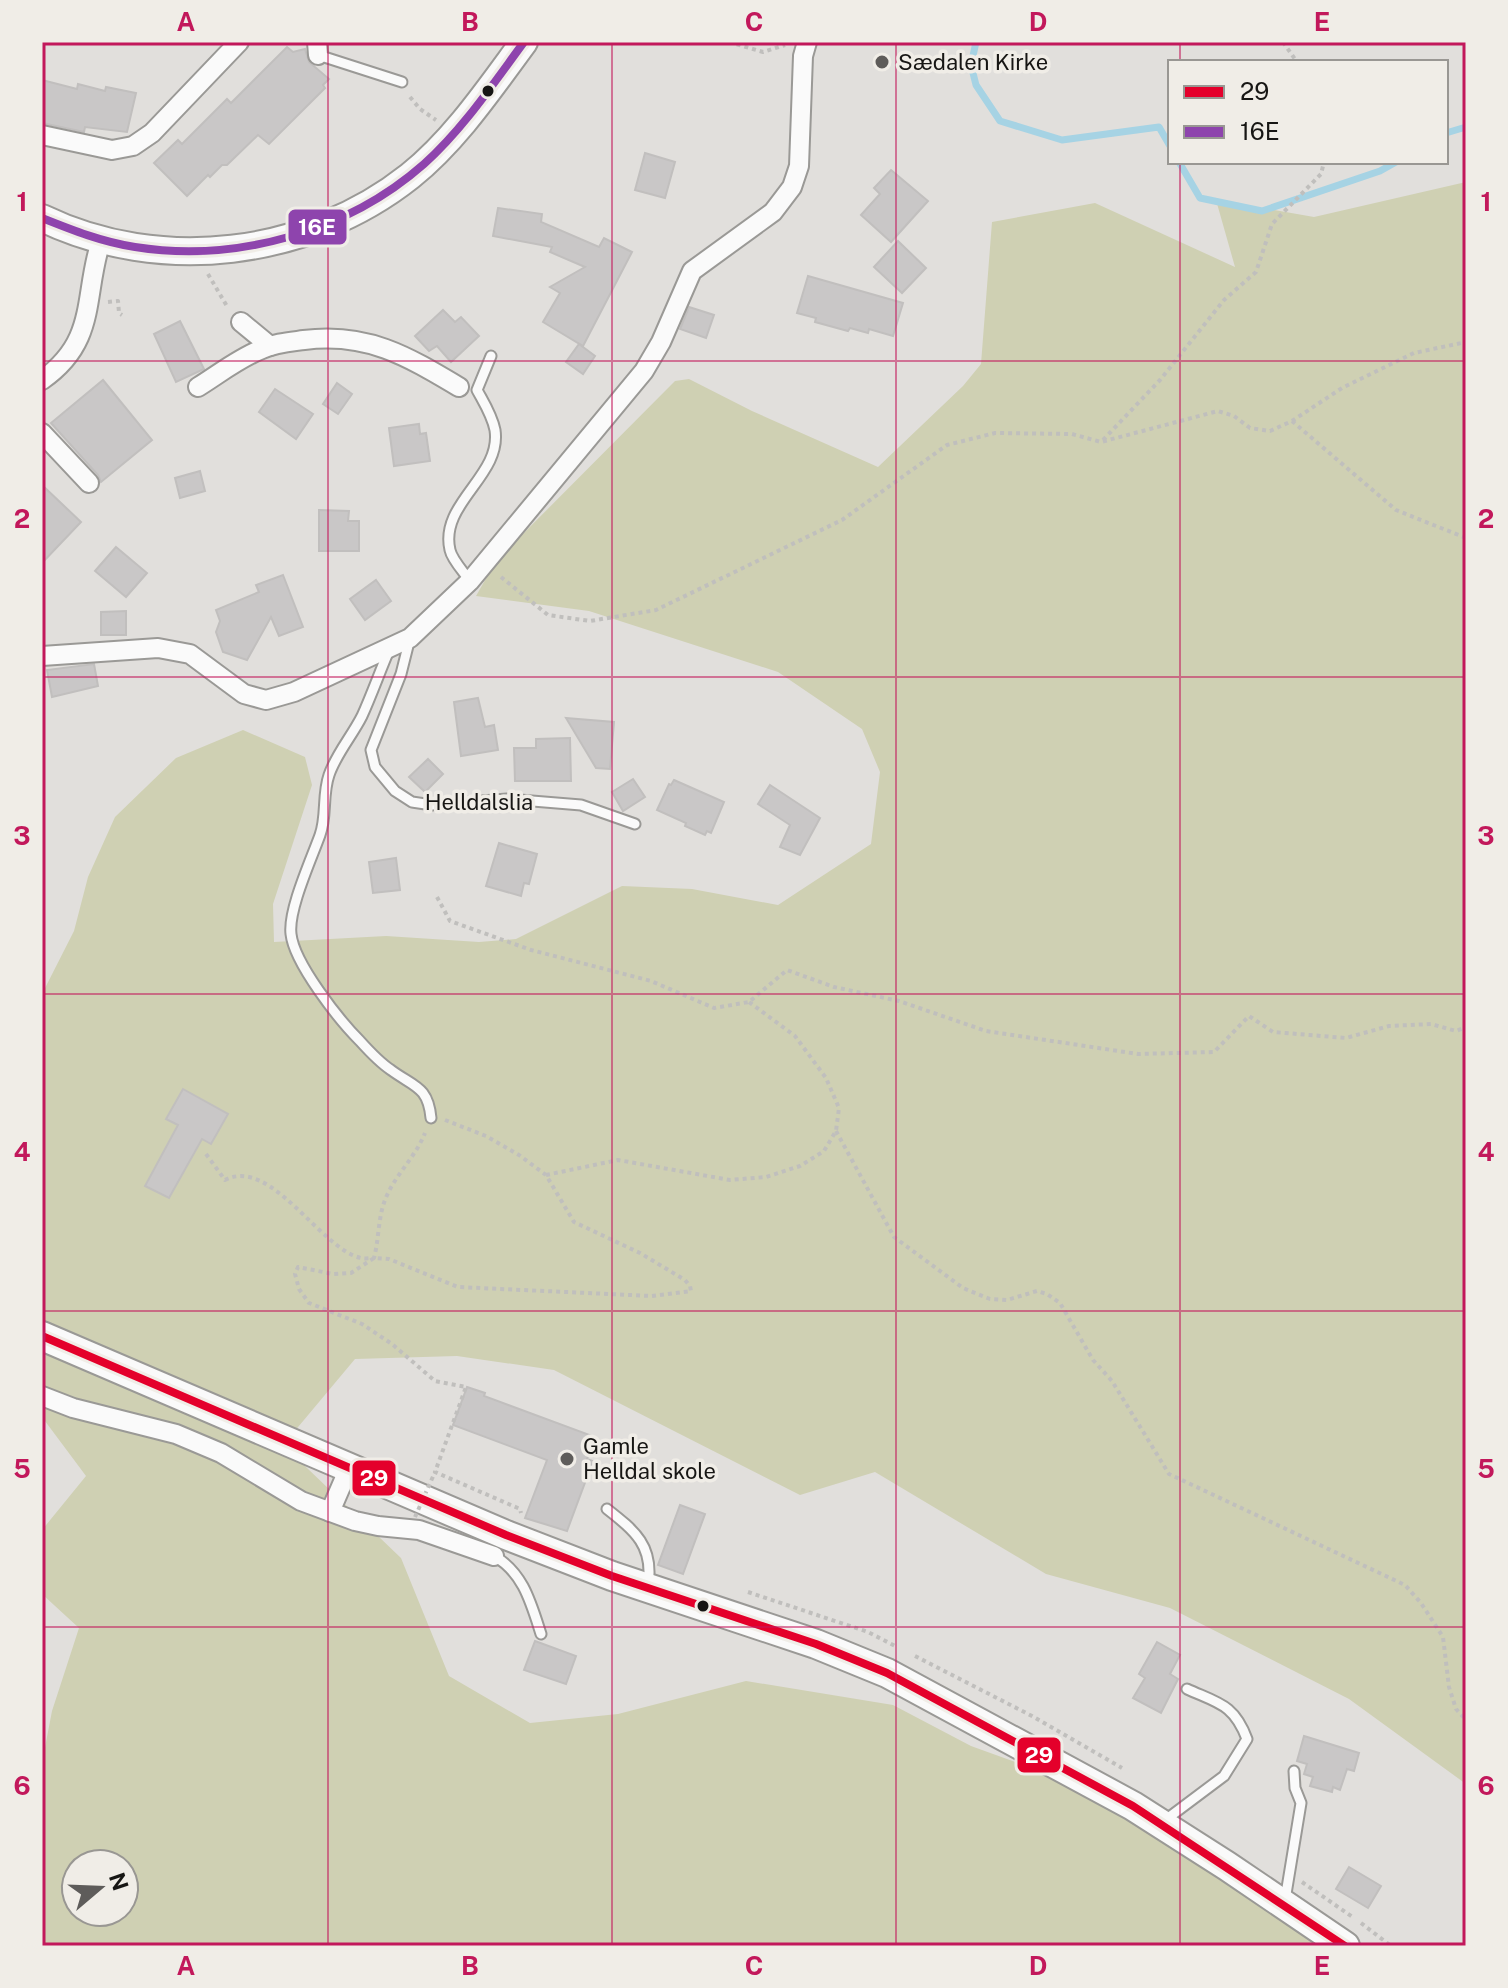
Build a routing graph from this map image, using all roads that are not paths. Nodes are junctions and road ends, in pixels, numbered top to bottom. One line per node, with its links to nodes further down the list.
1 (239, 42): 6 (street)
2 (524, 42): 8 (main road)
3 (798, 43): 17 (street)
4 (318, 48): 5 (lane)
5 (400, 81)
6 (42, 135)
7 (42, 218): 8 (main road)
8 (101, 241): 12 (street)
9 (241, 322): 10 (street)
10 (270, 346): 13 (street); 14 (street)
11 (491, 356): 17 (lane)
12 (42, 380)
13 (198, 387)
14 (459, 387)
15 (42, 433): 16 (street)
16 (89, 483)
17 (470, 581): 18 (street)
18 (410, 638): 19 (street); 21 (lane, Helldalslia)
19 (390, 648): 20 (street); 22 (lane)
20 (42, 656)
21 (635, 824)
22 (431, 1118)
23 (42, 1336): 25 (main road)
24 (42, 1396): 27 (street)
25 (349, 1468): 27 (street); 29 (main road)
26 (607, 1509): 29 (lane)
27 (330, 1512): 28 (street)
28 (494, 1556): 30 (lane)
29 (648, 1588): 33 (main road)
30 (541, 1634)
31 (1187, 1689): 33 (lane)
32 (1294, 1771): 34 (lane)
33 (1161, 1823): 34 (main road)
34 (1284, 1904): 35 (main road)
35 (1345, 1946)

